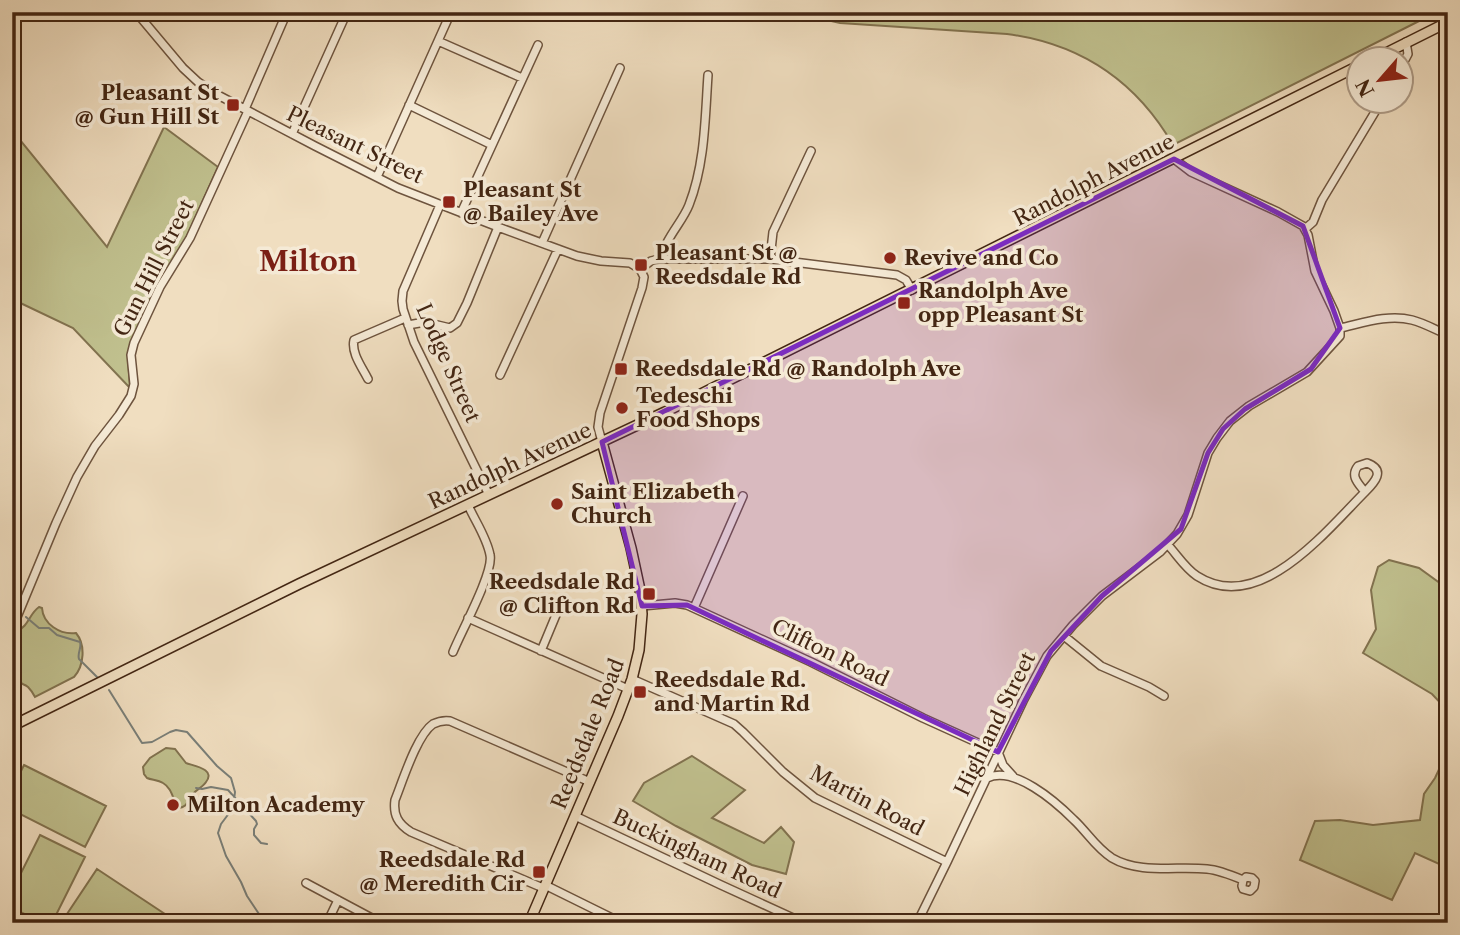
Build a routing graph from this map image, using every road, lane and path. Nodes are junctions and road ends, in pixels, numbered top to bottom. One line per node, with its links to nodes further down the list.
1 (287, 12): 16 (street, Gun Hill Street)
2 (347, 12): 18 (street)
3 (451, 12): 6 (street)
4 (140, 14): 16 (street, Pleasant Street)
5 (1448, 22): 7 (main road)
6 (438, 41): 14 (street); 15 (street)
7 (1406, 43): 9 (main road); 10 (street)
8 (538, 45): 14 (street)
9 (1400, 46)
10 (1407, 46)
11 (620, 68): 27 (street)
12 (1344, 74): 21 (main road, Randolph Avenue)
13 (708, 75): 29 (street)
14 (522, 78): 19 (street)
15 (409, 105): 19 (street); 22 (street)
16 (246, 110): 18 (street, Pleasant Street); 48 (street, Gun Hill Street)
17 (1373, 116): 26 (street)
18 (292, 134): 22 (street, Pleasant Street)
19 (492, 145): 24 (street)
20 (811, 151): 30 (street)
21 (1174, 159): 26 (street); 32 (main road, Randolph Avenue)
22 (377, 177): 23 (street, Pleasant Street)
23 (440, 205): 24 (street, Pleasant Street); 33 (street, Lodge Street)
24 (461, 213): 25 (street, Pleasant Street)
25 (498, 227): 27 (street, Pleasant Street); 33 (street)
26 (1305, 229): 34 (street)
27 (542, 243): 28 (street, Pleasant Street)
28 (558, 249): 31 (street, Pleasant Street); 36 (street)
29 (662, 259): 30 (street); 31 (street)
30 (769, 259): 32 (street)
31 (640, 269): 38 (street, Reedsdale Road)
32 (912, 290): 38 (main road, Randolph Avenue)
33 (407, 322): 37 (street); 40 (street, Lodge Street)
34 (1340, 328): 35 (street); 43 (street, Highland Street)
35 (1448, 335)
36 (500, 375)
37 (368, 379)
38 (602, 442): 40 (main road, Randolph Avenue); 45 (main road, Reedsdale Road)
39 (1365, 492): 39 (street); 43 (street)
40 (489, 495): 42 (main road, Randolph Avenue)
41 (743, 496): 46 (street)
42 (468, 505): 47 (street); 55 (main road, Randolph Avenue)
43 (1168, 545): 49 (street, Highland Street)
44 (561, 603): 50 (street)
45 (642, 606): 46 (street, Clifton Road); 52 (main road, Reedsdale Road)
46 (694, 608): 56 (street, Clifton Road)
47 (468, 618): 50 (street); 51 (street)
48 (12, 629)
49 (1064, 636): 54 (street); 56 (street, Highland Street)
50 (541, 650): 53 (street)
51 (453, 652)
52 (632, 678): 53 (main road, Reedsdale Road); 61 (street, Martin Road)
53 (628, 690): 59 (main road, Reedsdale Road)
54 (1164, 696)
55 (12, 726)
56 (998, 752): 57 (street); 58 (street, Highland Street)
57 (1013, 776): 58 (street); 62 (street)
58 (987, 778): 61 (street, Highland Street)
59 (590, 782): 60 (main road, Reedsdale Road); 64 (street)
60 (575, 816): 64 (main road, Reedsdale Road); 70 (street, Buckingham Road)
61 (947, 862): 71 (street, Highland Street)
62 (1242, 880)
63 (306, 883): 65 (street)
64 (544, 887): 68 (main road, Reedsdale Road); 69 (street)
65 (338, 900): 66 (street); 67 (street)
66 (327, 923)
67 (381, 923)
68 (528, 923)
69 (622, 923)
70 (804, 923)
71 (917, 923)

